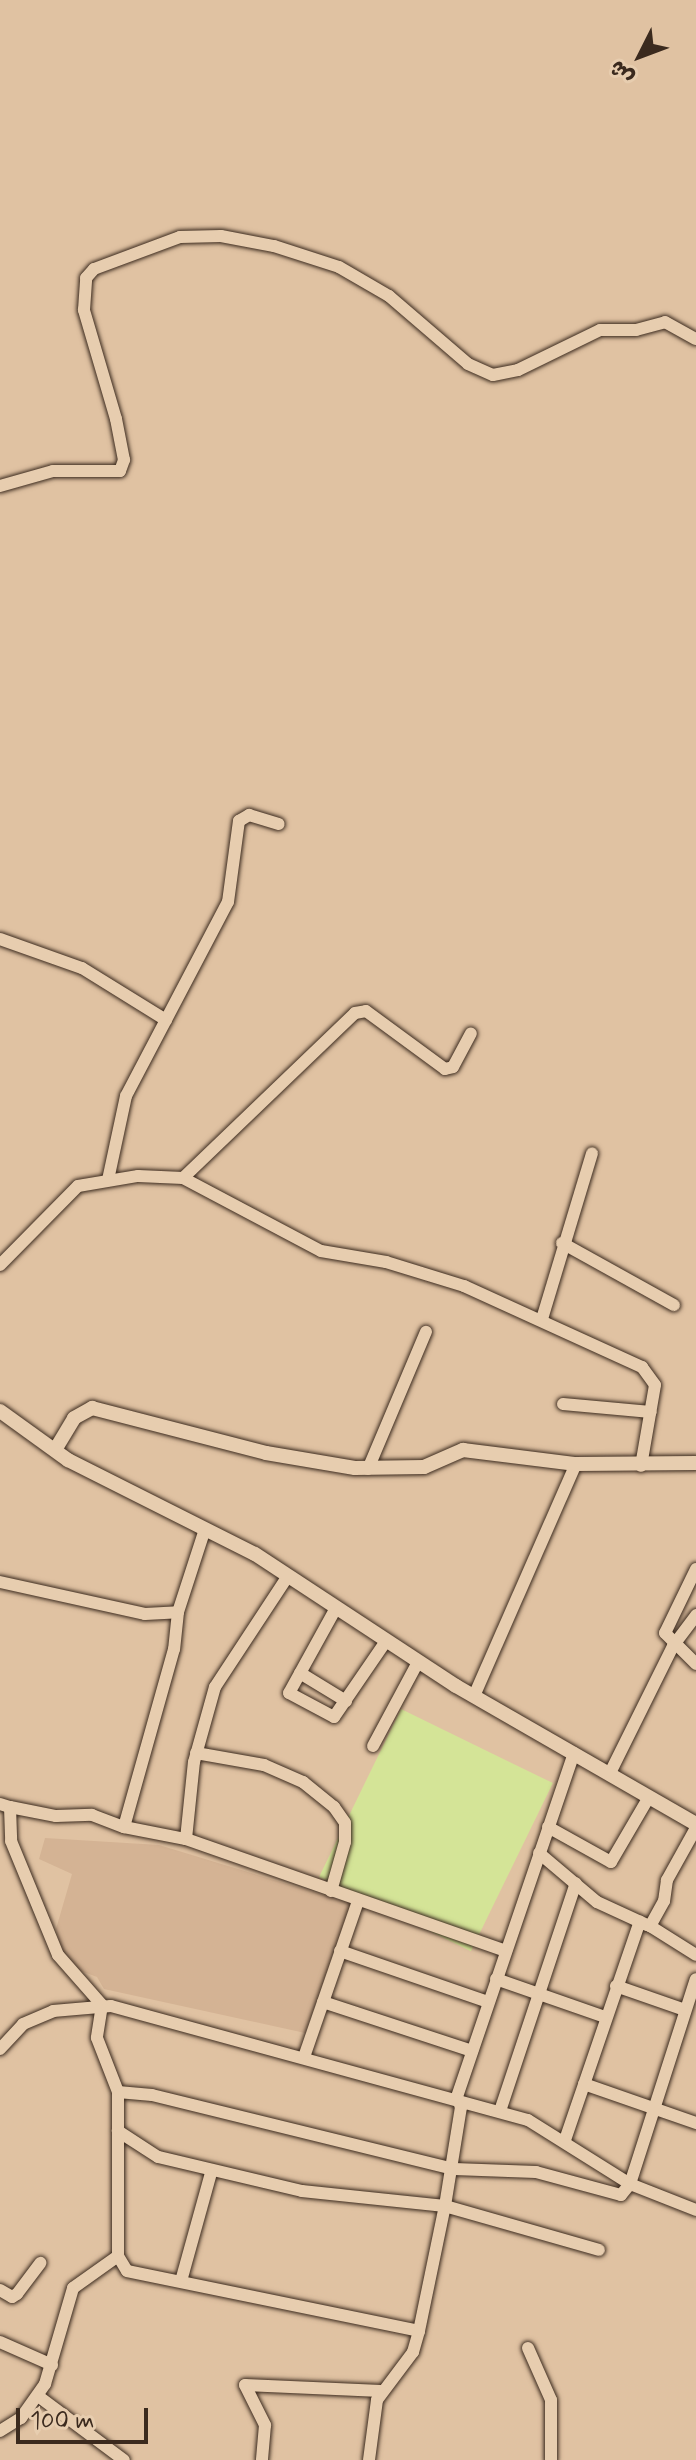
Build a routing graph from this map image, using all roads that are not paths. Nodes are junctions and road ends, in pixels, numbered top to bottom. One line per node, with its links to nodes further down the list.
1 (696, 339): 2 (street)
2 (0, 486)
3 (279, 824): 5 (street)
4 (0, 939): 5 (street)
5 (166, 1020): 9 (street)
6 (471, 1033): 8 (street)
7 (592, 1153): 10 (street)
8 (183, 1178): 9 (street); 13 (street)
9 (108, 1180): 11 (street)
10 (562, 1243): 12 (street); 13 (street)
11 (0, 1265)
12 (674, 1305)
13 (542, 1319): 17 (street)
14 (426, 1332): 22 (street)
15 (563, 1404): 17 (street)
16 (0, 1411): 18 (main road)
17 (651, 1412): 21 (street)
18 (55, 1450): 22 (main road); 23 (main road)
19 (696, 1463): 21 (main road)
20 (576, 1464): 21 (main road); 22 (main road); 35 (street)
21 (641, 1466)
22 (368, 1469)
23 (205, 1529): 25 (main road); 28 (street)
24 (696, 1569): 31 (street)
25 (288, 1576): 27 (main road); 38 (street)
26 (0, 1582): 28 (street)
27 (336, 1608): 30 (main road); 34 (street)
28 (178, 1612): 44 (street)
29 (696, 1615): 31 (street)
30 (386, 1641): 32 (main road); 36 (street)
31 (673, 1646): 33 (street); 40 (street)
32 (418, 1662): 35 (main road); 37 (street)
33 (696, 1664)
34 (300, 1673): 36 (street); 36 (street)
35 (474, 1696): 39 (main road)
36 (346, 1701)
37 (373, 1746)
38 (196, 1753): 46 (street); 49 (street)
39 (574, 1753): 40 (main road); 45 (street)
40 (610, 1773): 41 (main road)
41 (649, 1797): 43 (main road); 45 (street)
42 (5, 1806): 44 (street); 61 (street)
43 (696, 1826): 51 (street)
44 (124, 1827): 46 (street)
45 (548, 1827): 47 (street)
46 (186, 1839): 49 (street)
47 (539, 1853): 48 (street); 53 (street)
48 (576, 1883): 51 (street); 58 (street)
49 (331, 1891): 50 (street)
50 (358, 1901): 52 (street); 53 (street)
51 (645, 1924): 54 (street); 57 (street)
52 (340, 1951): 59 (street); 60 (street)
53 (506, 1951): 55 (street)
54 (696, 1955)
55 (496, 1979): 58 (street); 60 (street)
56 (696, 1979): 62 (street)
57 (616, 1986): 62 (street); 63 (street)
58 (539, 1994): 63 (street); 71 (street)
59 (323, 2002): 65 (street); 66 (street)
60 (488, 2002): 65 (street)
61 (102, 2005): 64 (street); 66 (street); 68 (street)
62 (685, 2010): 70 (street)
63 (605, 2017): 67 (street)
64 (0, 2049)
65 (472, 2051): 69 (street)
66 (304, 2057): 69 (street)
67 (584, 2084): 70 (street); 74 (street)
68 (118, 2092): 73 (street); 75 (street)
69 (457, 2097): 71 (street); 75 (street)
70 (654, 2109): 72 (street); 77 (street)
71 (500, 2111): 74 (street)
72 (696, 2123)
73 (118, 2131): 76 (street); 81 (street)
74 (565, 2140): 77 (street)
75 (454, 2169): 77 (street); 78 (street)
76 (211, 2173): 78 (street); 83 (street)
77 (630, 2184): 79 (street)
78 (445, 2206): 80 (street); 85 (street)
79 (695, 2208)
80 (599, 2250)
81 (118, 2256): 83 (street); 88 (street)
82 (40, 2263): 84 (street)
83 (181, 2281): 85 (street)
84 (0, 2290)
85 (419, 2331): 89 (street)
86 (0, 2342): 88 (street)
87 (528, 2348): 95 (street)
88 (52, 2365): 90 (street)
89 (381, 2391): 93 (street); 94 (street)
90 (38, 2396): 91 (street); 92 (street)
91 (0, 2431)
92 (124, 2460)
93 (262, 2460)
94 (369, 2460)
95 (551, 2460)

